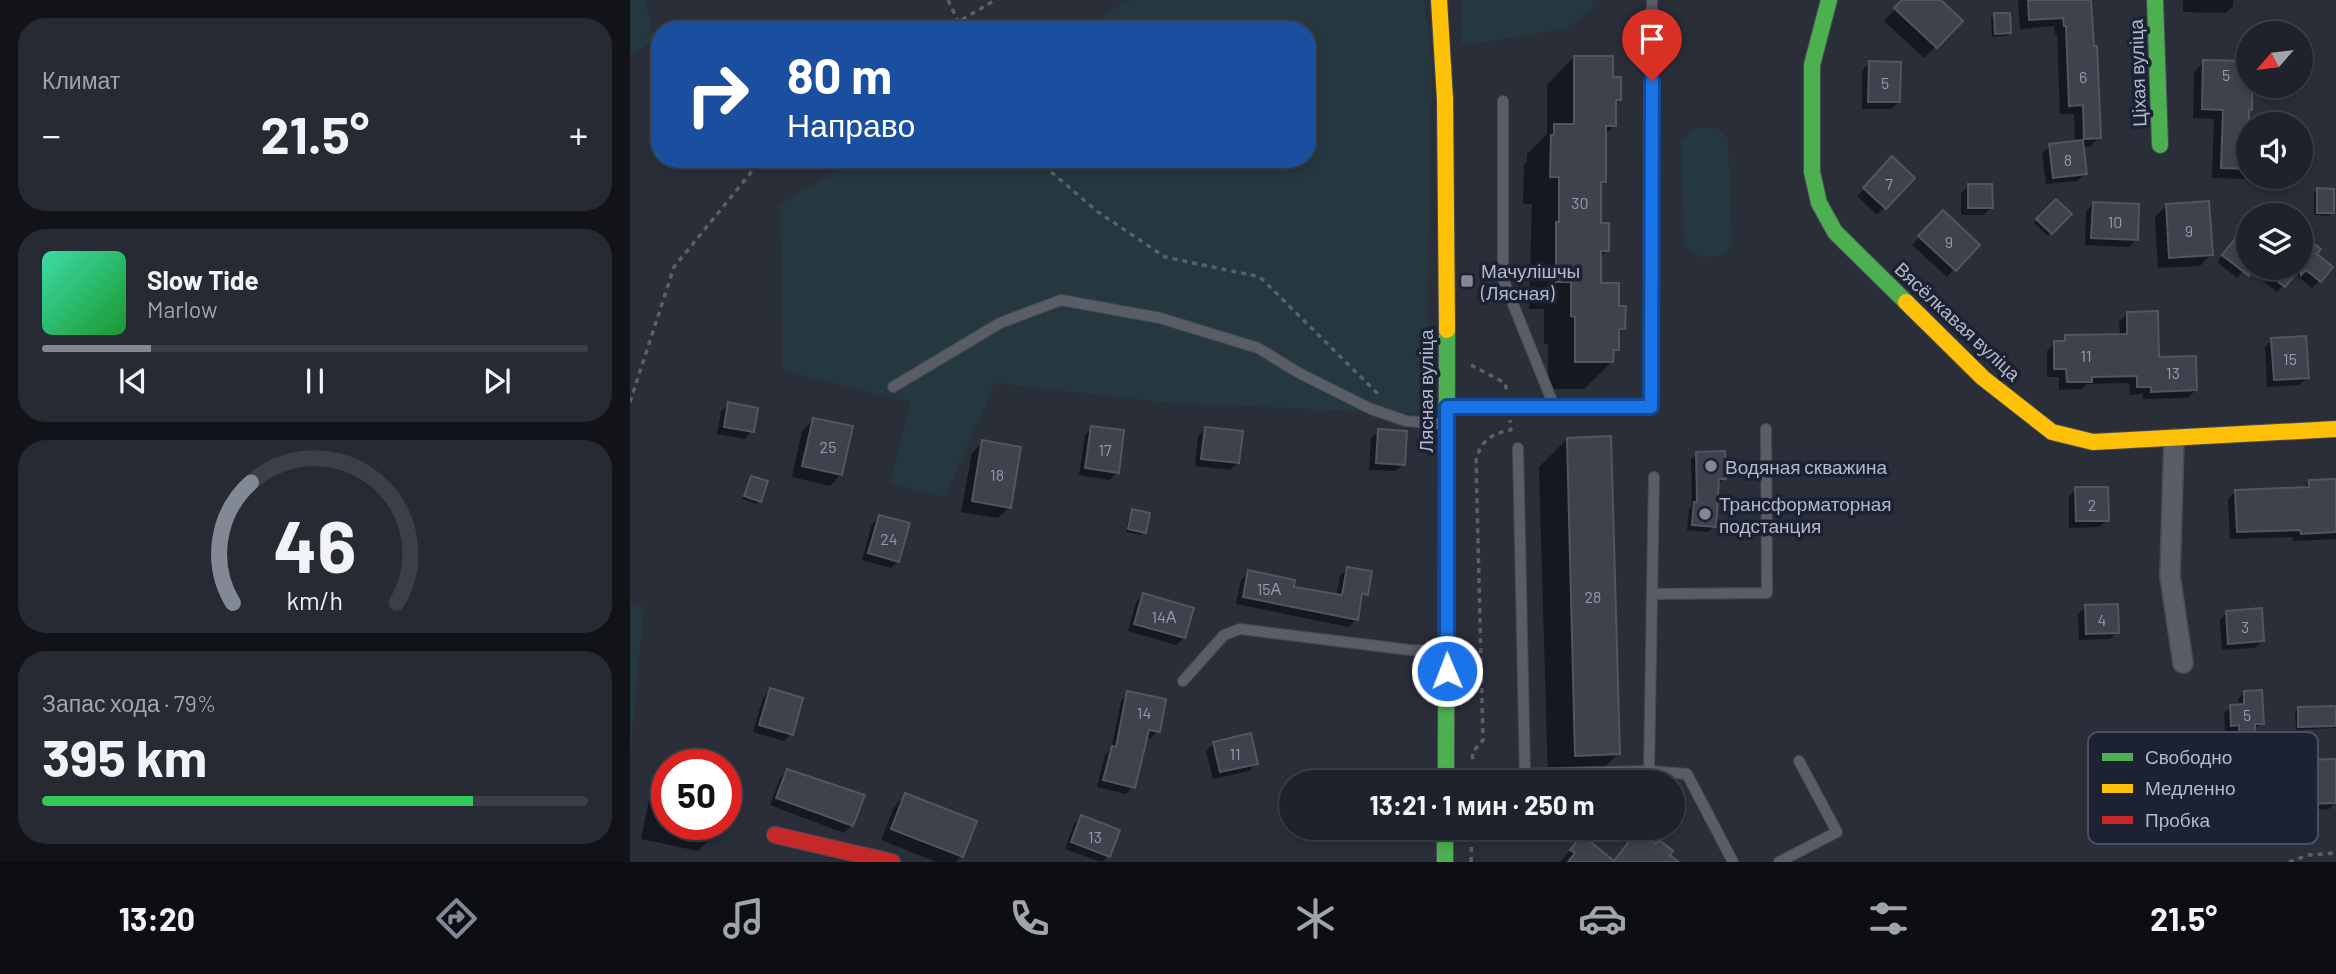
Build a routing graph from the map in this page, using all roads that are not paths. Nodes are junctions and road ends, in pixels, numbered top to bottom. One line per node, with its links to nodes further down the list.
1 (1439, 0): 9 (street, Лясная вуліца)
2 (1652, 0): 8 (lane)
3 (1829, 0): 12 (street, Вясёлкавая вуліца)
4 (2155, 0): 6 (street, Ціхая вуліца)
5 (1503, 101): 8 (lane)
6 (2160, 145)
7 (892, 387): 9 (lane)
8 (1554, 406): 9 (lane)
9 (1446, 416): 16 (street, Лясная вуліца)
10 (1766, 429): 15 (lane)
11 (2336, 429): 12 (street, Вясёлкавая вуліца)
12 (2174, 439): 17 (street)
13 (1518, 448): 21 (lane)
14 (1654, 477): 15 (lane)
15 (1652, 594): 22 (lane)
16 (1446, 651): 18 (lane); 20 (street, Лясная вуліца)
17 (2183, 663)
18 (1182, 681)
19 (1799, 761): 29 (lane)
20 (1446, 770)
21 (1525, 770)
22 (1649, 770)
23 (1685, 774): 28 (lane)
24 (775, 835): 26 (street)
25 (1445, 840): 27 (street)
26 (892, 862)
27 (1445, 862)
28 (1732, 862)
29 (1779, 862)

